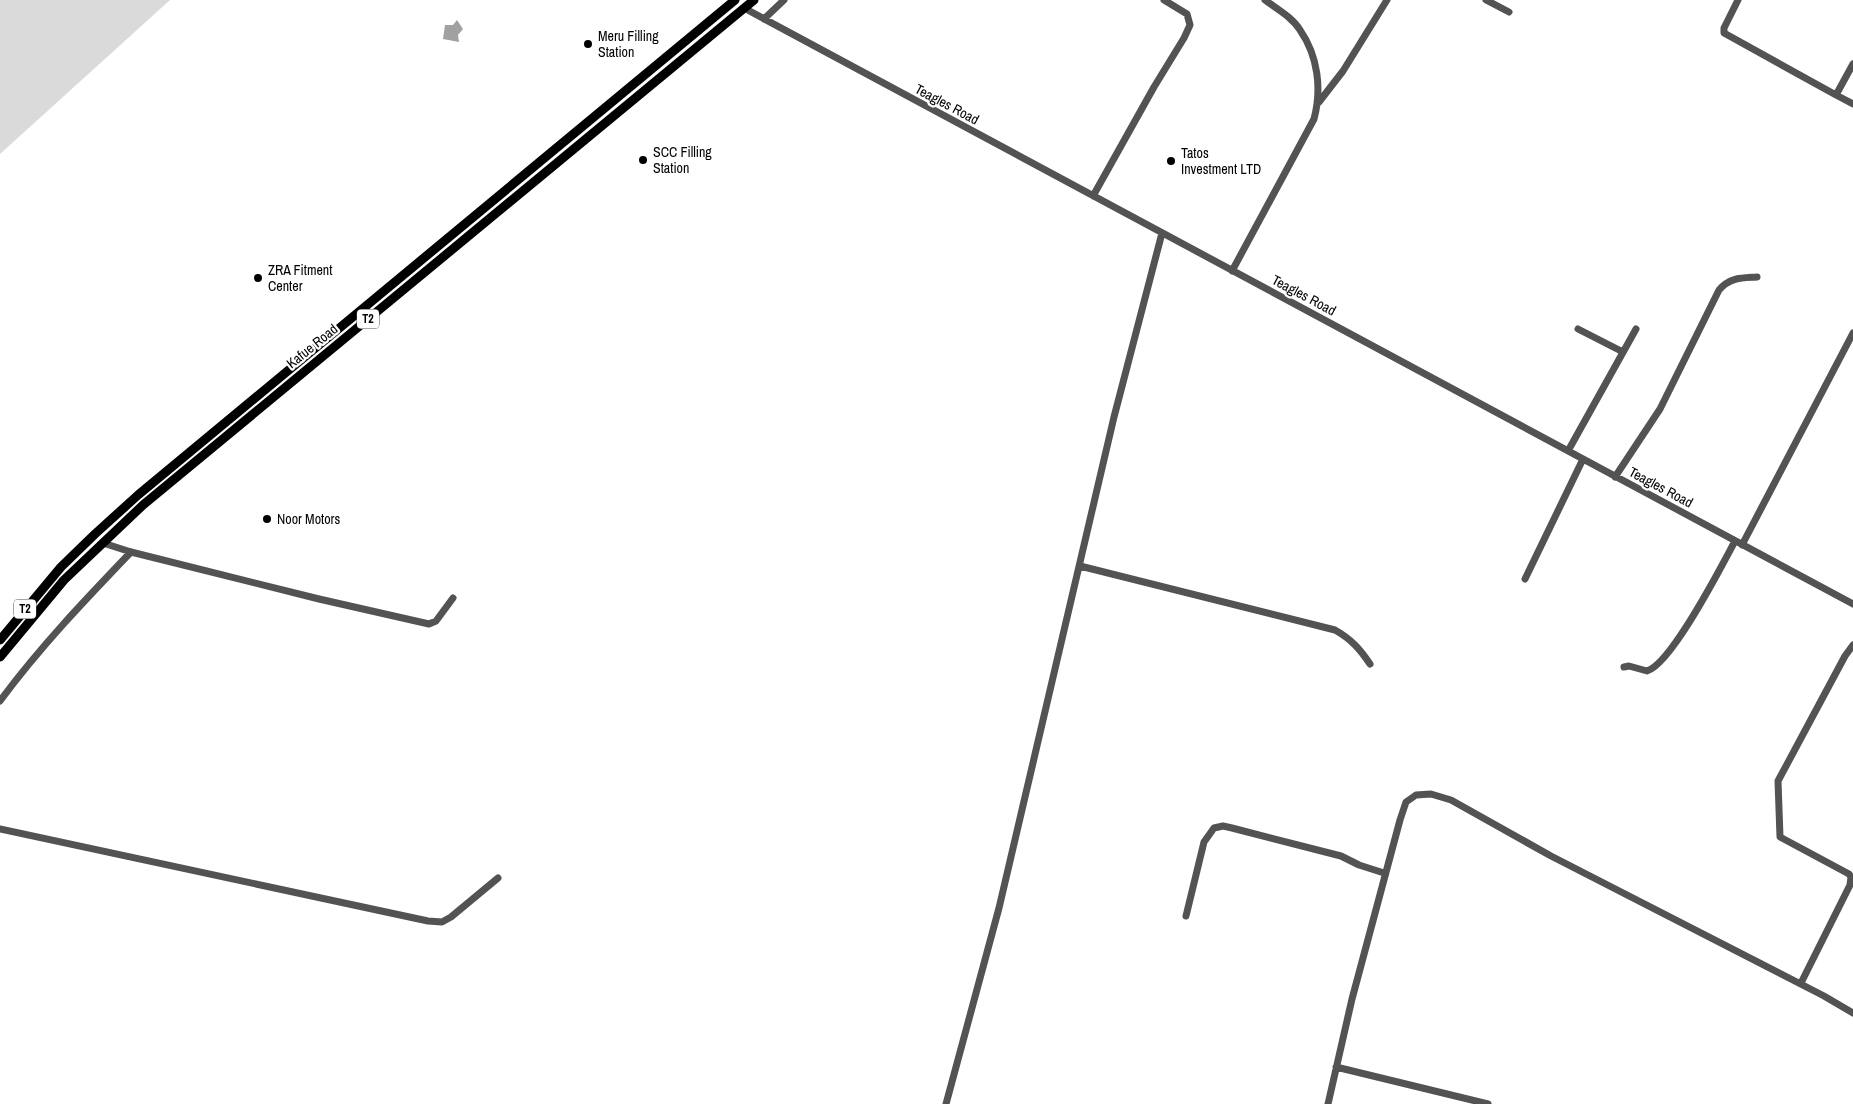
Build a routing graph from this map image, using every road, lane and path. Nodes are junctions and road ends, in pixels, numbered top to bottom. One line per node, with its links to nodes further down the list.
1 (735, 0): 34 (main road, Kafue Road / T2)
2 (754, 0): 9 (main road, Kafue Road / T2)
3 (784, 0): 11 (street)
4 (1164, 0): 16 (street)
5 (1265, 0): 14 (street)
6 (1387, 0): 14 (street)
7 (1486, 0): 10 (street)
8 (1738, 0): 13 (street)
9 (744, 8): 11 (street, Teagles Road); 27 (main road, Kafue Road / T2)
10 (1510, 12)
11 (764, 20): 16 (street, Teagles Road)
12 (1853, 64): 13 (street)
13 (1836, 95): 15 (street)
14 (1319, 102): 18 (street)
15 (1853, 104)
16 (1093, 196): 17 (street, Teagles Road)
17 (1162, 233): 18 (street, Teagles Road); 30 (street)
18 (1232, 271): 24 (street, Teagles Road)
19 (1758, 277): 26 (street)
20 (1578, 328): 23 (street)
21 (1636, 329): 23 (street)
22 (1853, 333): 28 (street)
23 (1623, 352): 24 (street)
24 (1568, 451): 25 (street, Teagles Road)
25 (1582, 459): 26 (street, Teagles Road); 31 (street)
26 (1615, 477): 28 (street, Teagles Road)
27 (103, 543): 29 (street); 36 (main road, Kafue Road / T2)
28 (1738, 543): 33 (street, Teagles Road); 38 (street)
29 (131, 552): 32 (street); 39 (street)
30 (1080, 566): 37 (street); 47 (street)
31 (1525, 579)
32 (453, 598)
33 (1853, 604)
34 (0, 640)
35 (1853, 645): 44 (street)
36 (0, 657)
37 (1370, 664)
38 (1624, 667)
39 (0, 700)
40 (0, 829): 42 (street)
41 (1384, 873): 43 (street); 44 (street); 46 (street)
42 (498, 878)
43 (1186, 916)
44 (1801, 983): 45 (street)
45 (1853, 1013)
46 (1336, 1067): 48 (street); 49 (street)
47 (946, 1104)
48 (1328, 1104)
49 (1488, 1104)

